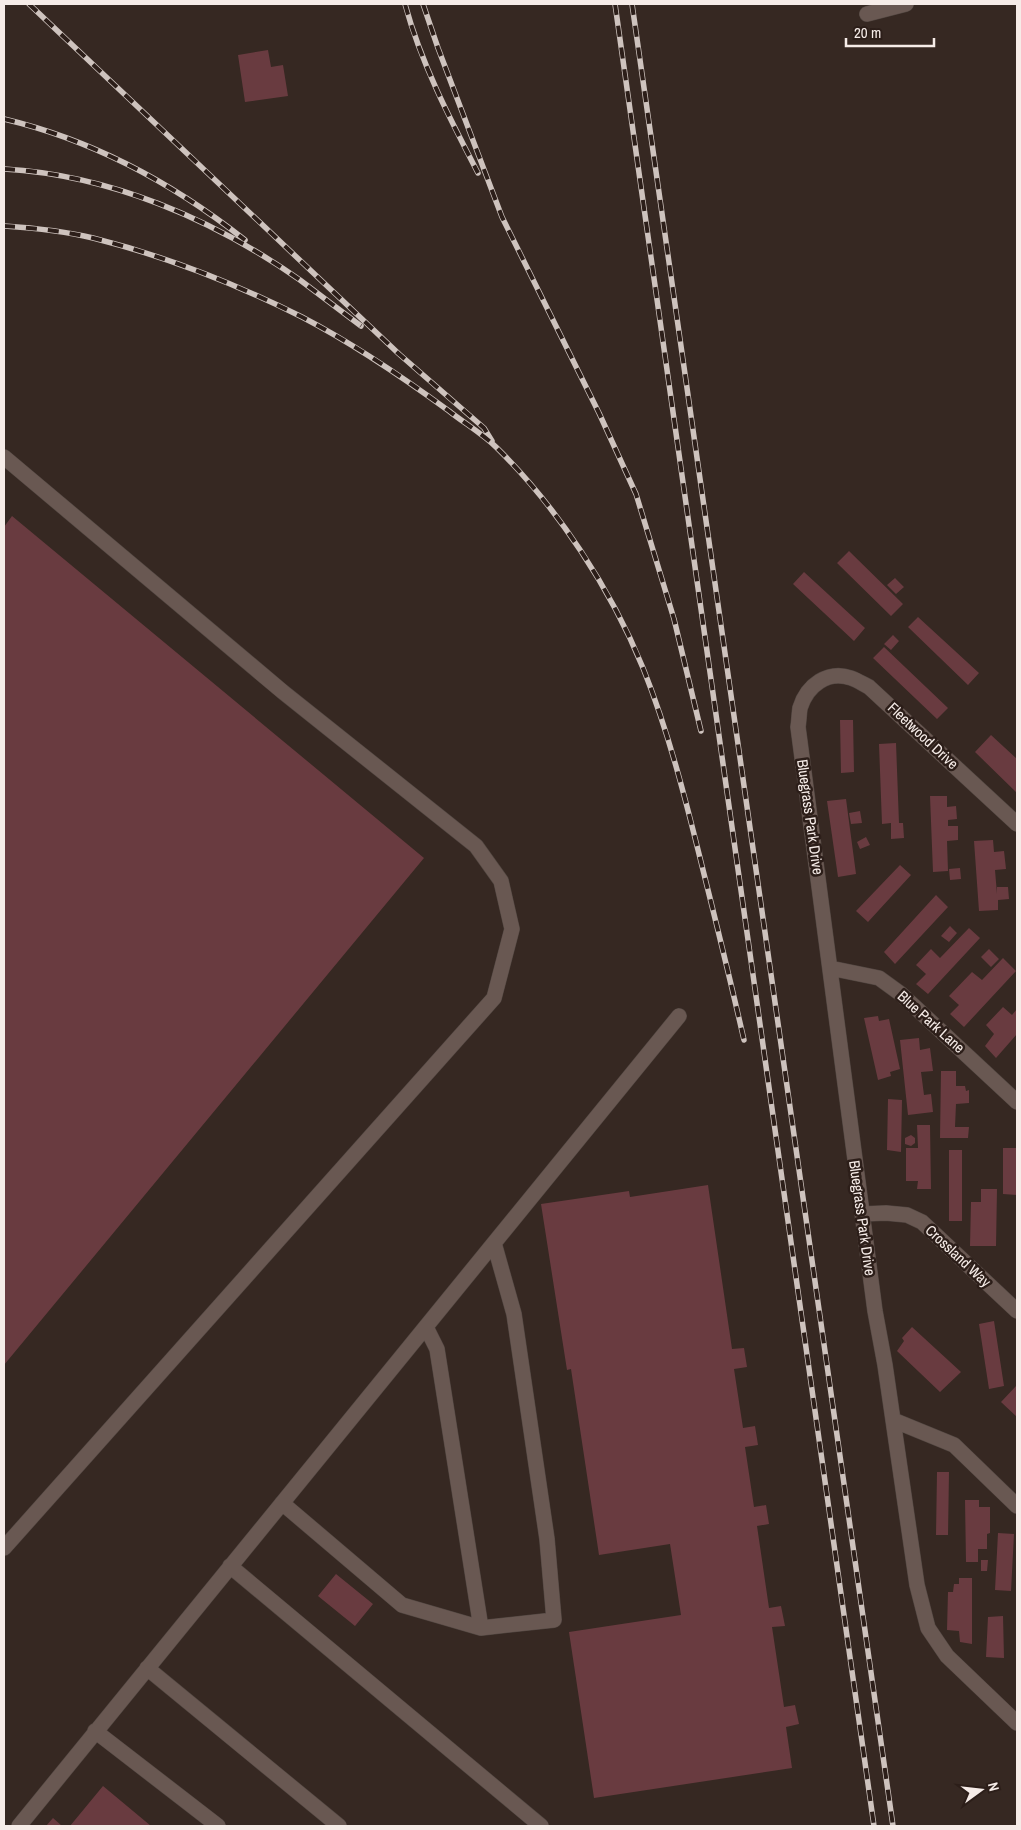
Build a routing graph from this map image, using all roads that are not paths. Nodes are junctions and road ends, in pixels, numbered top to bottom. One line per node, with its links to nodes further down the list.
1 (906, 4): 2 (street)
2 (867, 14)
3 (4, 457): 16 (street)
4 (818, 682): 5 (street, Fleetwood Drive); 6 (street, Bluegrass Park Drive)
5 (1017, 824)
6 (830, 968): 8 (street, Blue Park Lane); 9 (street, Bluegrass Park Drive)
7 (678, 1016): 10 (street)
8 (1017, 1102)
9 (862, 1214): 11 (street, Crossland Way); 13 (street, Bluegrass Park Drive)
10 (494, 1243): 12 (street); 18 (street)
11 (1017, 1311)
12 (426, 1327): 14 (street); 18 (street)
13 (892, 1420): 15 (street); 20 (street, Bluegrass Park Drive)
14 (282, 1503): 17 (street); 18 (street)
15 (1017, 1506)
16 (4, 1548)
17 (230, 1566): 19 (street); 25 (street)
18 (481, 1628)
19 (147, 1668): 21 (street); 24 (street)
20 (1017, 1723)
21 (95, 1731): 22 (street); 23 (street)
22 (19, 1826)
23 (218, 1826)
24 (339, 1826)
25 (541, 1826)

